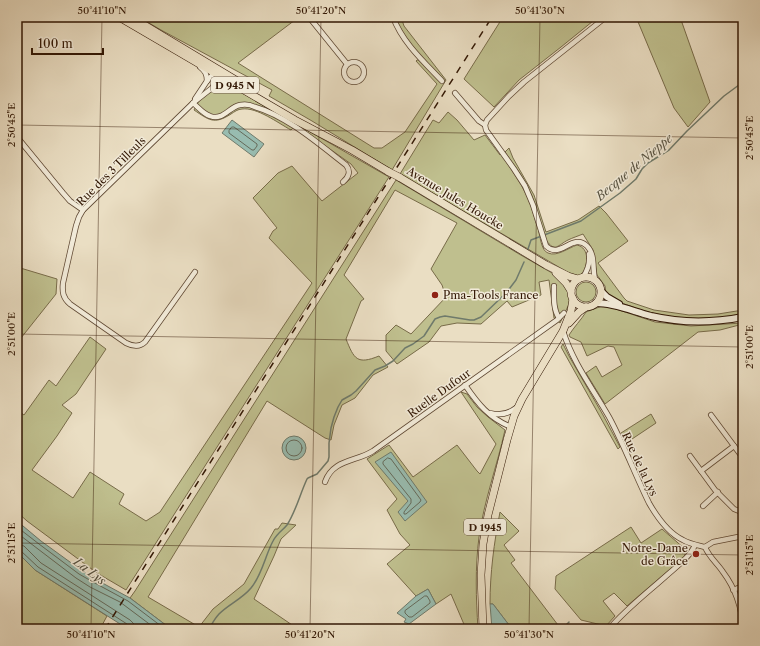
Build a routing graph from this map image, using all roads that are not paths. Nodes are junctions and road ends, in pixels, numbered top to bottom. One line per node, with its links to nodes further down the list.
1 (119, 17): 6 (main road, Avenue Jules Houcke / D 945 N)
2 (131, 17): 8 (main road, Avenue Jules Houcke / D 945 N)
3 (309, 17): 7 (street)
4 (393, 17): 10 (street)
5 (606, 17): 13 (street)
6 (181, 53): 8 (main road, Avenue Jules Houcke / D 945 N); 9 (street)
7 (348, 64): 7 (street)
8 (219, 73): 9 (street, Rue des 3 Tilleuls); 12 (street, Rue des 3 Tilleuls); 18 (main road, Avenue Jules Houcke / D 945 N, bridge)
9 (207, 81): 12 (street, Rue des 3 Tilleuls)
10 (442, 81)
11 (455, 93): 13 (street)
12 (193, 102): 15 (street); 16 (street, Rue des 3 Tilleuls)
13 (485, 125): 17 (street)
14 (17, 137): 16 (street)
15 (343, 182)
16 (84, 210): 19 (street, Rue des 3 Tilleuls)
17 (588, 248): 20 (street); 21 (street)
18 (546, 265): 20 (main road, Avenue Jules Houcke / D 945 N); 23 (main road, Avenue Jules Houcke / D 945 N)
19 (195, 272)
20 (581, 278): 21 (main road); 23 (main road)
21 (595, 280): 24 (main road)
22 (554, 286): 31 (street)
23 (571, 291): 25 (main road)
24 (601, 291): 26 (main road); 28 (main road)
25 (573, 299): 27 (main road); 32 (main road, D 1945)
26 (596, 303): 27 (main road); 28 (main road)
27 (586, 307): 32 (main road, D 1945)
28 (624, 307): 30 (main road)
29 (564, 313): 31 (street, Ruelle Dufour)
30 (743, 317)
31 (559, 318): 33 (street, Ruelle Dufour)
32 (563, 331): 34 (main road, D 1945); 47 (street, Rue de la Lys)
33 (465, 385): 35 (street); 42 (street, Ruelle Dufour)
34 (518, 406): 35 (street); 37 (main road, D 1945)
35 (488, 413): 37 (street)
36 (711, 415): 38 (street)
37 (511, 427): 51 (main road, D 1945)
38 (734, 446): 40 (street); 41 (street)
39 (690, 456): 41 (street)
40 (743, 458)
41 (701, 471): 43 (street)
42 (325, 482)
43 (718, 492): 44 (street); 45 (street)
44 (703, 506)
45 (743, 509)
46 (743, 536): 48 (street)
47 (695, 544): 48 (street, Rue de la Lys); 52 (street)
48 (705, 547): 50 (street)
49 (743, 586): 50 (street)
50 (733, 590): 53 (street)
51 (483, 629)
52 (609, 629)
53 (743, 629)

